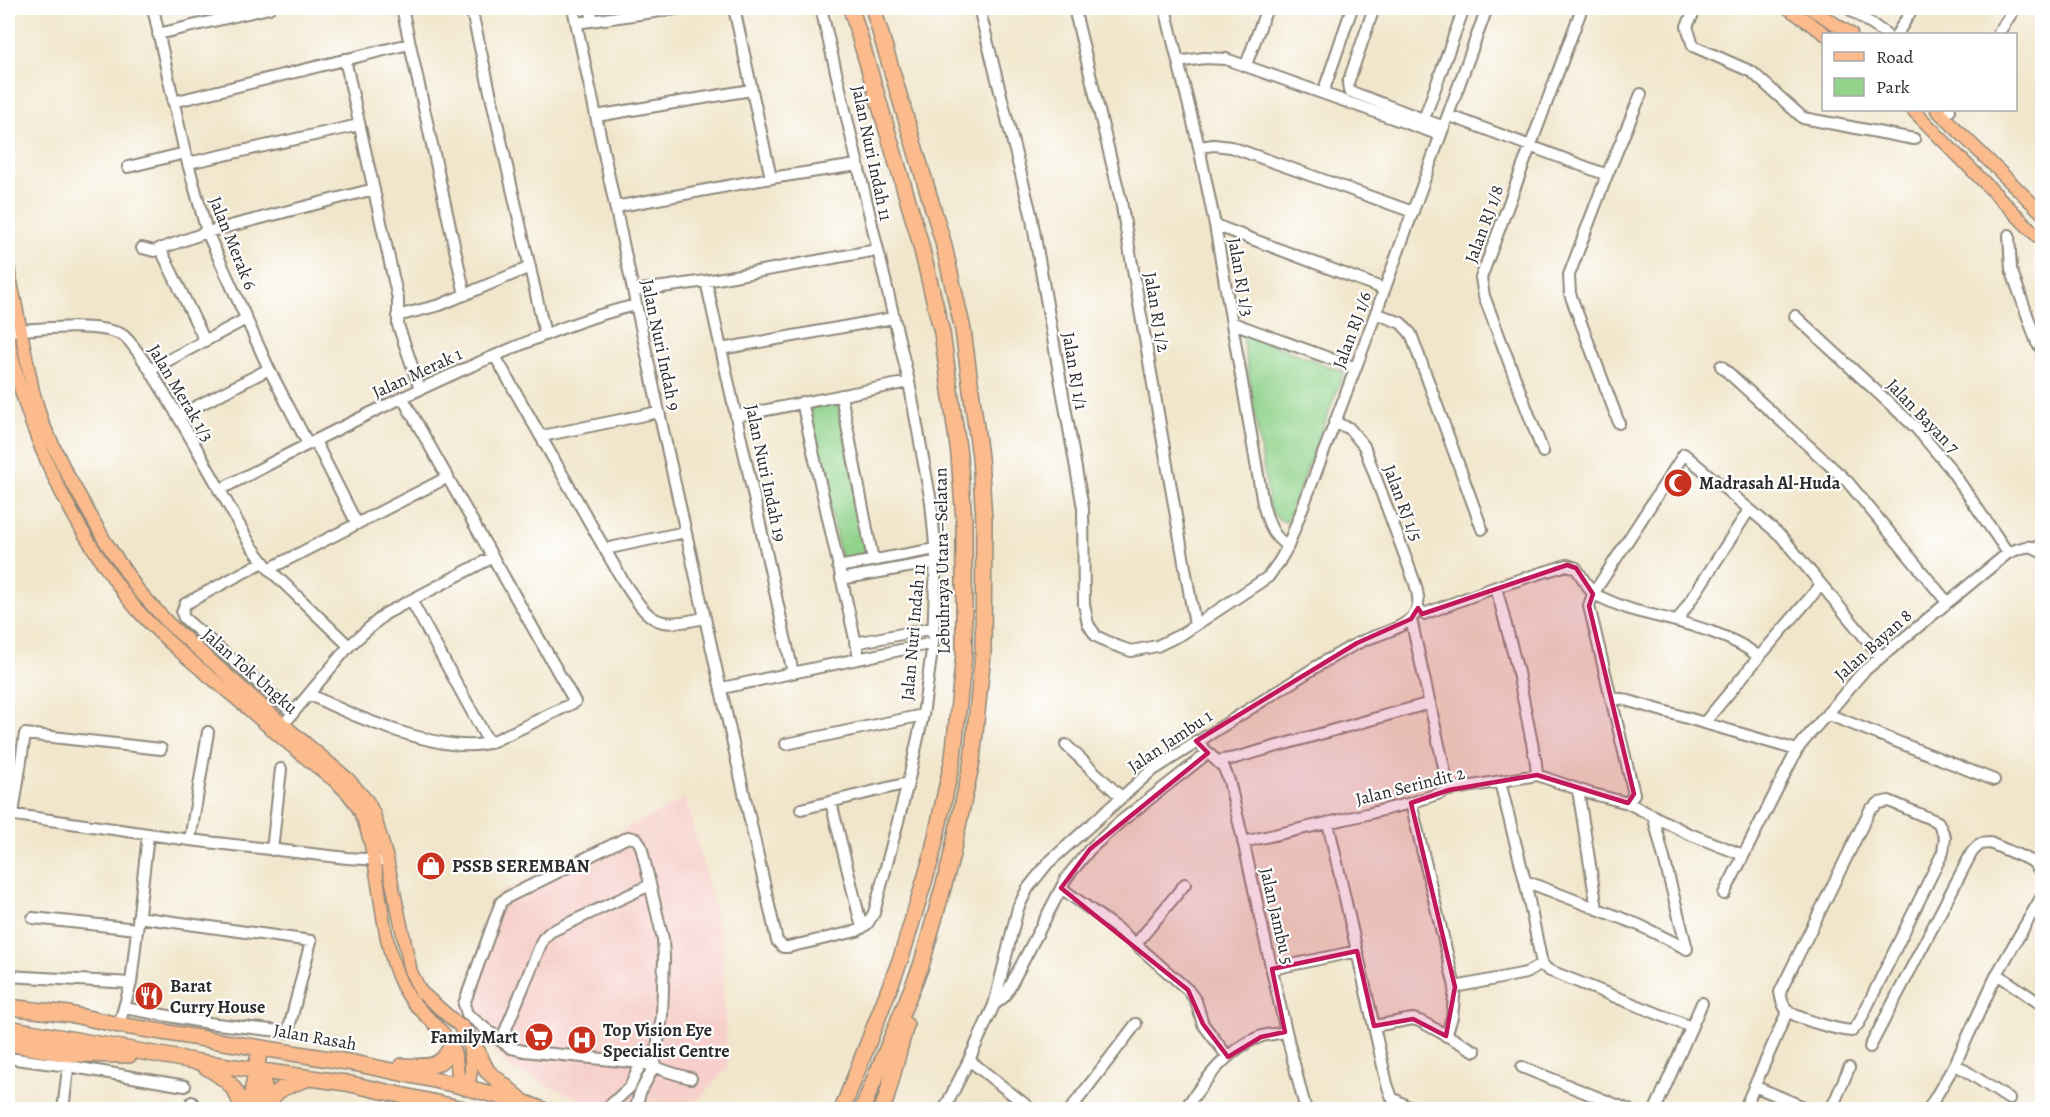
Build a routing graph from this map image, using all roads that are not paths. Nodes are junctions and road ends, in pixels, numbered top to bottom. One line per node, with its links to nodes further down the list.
1 (153, 8): 34 (street, Jalan Merak 6)
2 (269, 8): 34 (street)
3 (402, 8): 35 (street)
4 (471, 8): 70 (street)
5 (573, 8): 28 (street, Jalan Nuri Indah 9)
6 (590, 8): 27 (street)
7 (681, 8): 27 (street)
8 (734, 8): 39 (street)
9 (821, 8): 54 (street, Jalan Nuri Indah 11)
10 (851, 8): 253 (highway, Lebuhraya Utara–Selatan)
11 (873, 8): 193 (highway)
12 (979, 8): 133 (street, Jalan RJ 1/1)
13 (1074, 8): 133 (street, Jalan RJ 1/2)
14 (1165, 8): 37 (street, Jalan RJ 1/3)
15 (1267, 8): 38 (street)
16 (1352, 8): 40 (street)
17 (1374, 8): 47 (street)
18 (1464, 8): 47 (street)
19 (1487, 8): 45 (street, Jalan RJ 1/6)
20 (1582, 8): 51 (street, Jalan RJ 1/8)
21 (1696, 8): 50 (street)
22 (1788, 8): 29 (main road)
23 (1810, 8): 30 (main road)
24 (1848, 8): 31 (street)
25 (1913, 8): 32 (street)
26 (2015, 8): 33 (street)
27 (593, 20): 28 (street)
28 (576, 23): 46 (street, Jalan Nuri Indah 9)
29 (1824, 33)
30 (1849, 33)
31 (1885, 33)
32 (1898, 33)
33 (1999, 33)
34 (158, 34): 42 (street, Jalan Merak 6)
35 (409, 44): 36 (street); 74 (street)
36 (345, 59): 42 (street); 48 (street)
37 (1178, 62): 38 (street); 52 (street, Jalan RJ 1/3)
38 (1246, 65): 40 (street)
39 (751, 90): 46 (street); 57 (street)
40 (1323, 93): 49 (street)
41 (1641, 94): 56 (street)
42 (173, 102): 53 (street, Jalan Merak 6)
43 (1914, 111): 65 (main road)
44 (1944, 112): 61 (main road)
45 (1448, 115): 49 (street, Jalan RJ 1/6); 51 (street)
46 (596, 116): 59 (street, Jalan Nuri Indah 9)
47 (1424, 119): 49 (street)
48 (359, 125): 53 (street); 58 (street)
49 (1442, 131): 60 (street, Jalan RJ 1/6)
50 (1914, 139)
51 (1530, 146): 56 (street); 106 (street, Jalan RJ 1/8)
52 (1199, 147): 60 (street); 62 (street, Jalan RJ 1/3)
53 (186, 158): 55 (street); 63 (street, Jalan Merak 6)
54 (857, 165): 57 (street); 68 (street, Jalan Nuri Indah 11)
55 (128, 166)
56 (1607, 175): 103 (street)
57 (771, 178): 59 (street)
58 (374, 189): 63 (street); 77 (street)
59 (615, 207): 73 (street, Jalan Nuri Indah 9)
60 (1413, 212): 72 (street, Jalan RJ 1/6)
61 (2043, 213)
62 (1215, 225): 72 (street); 81 (street, Jalan RJ 1/3)
63 (207, 232): 67 (street); 80 (street, Jalan Merak 6)
64 (2008, 235): 88 (street)
65 (2042, 240)
66 (142, 248): 67 (street)
67 (160, 248): 86 (street)
68 (877, 250): 71 (street); 79 (street, Jalan Nuri Indah 11)
69 (8, 267): 82 (main road, Jalan Tok Ungku)
70 (530, 267): 74 (street); 84 (street)
71 (706, 281): 73 (street); 87 (street, Jalan Nuri Indah 19)
72 (1384, 289): 76 (street, Jalan RJ 1/6)
73 (634, 291): 75 (street, Jalan Nuri Indah 9)
74 (465, 295): 77 (street)
75 (636, 305): 84 (street, Jalan Merak 1); 99 (street, Jalan Nuri Indah 9)
76 (1376, 314): 91 (street, Jalan RJ 1/6); 111 (street)
77 (397, 316): 95 (street)
78 (1795, 316): 116 (street, Jalan Bayan 7)
79 (893, 318): 87 (street); 94 (street, Jalan Nuri Indah 11)
80 (246, 319): 86 (street); 92 (street, Jalan Merak 6)
81 (1233, 323): 91 (street); 113 (street, Jalan RJ 1/3)
82 (21, 330): 83 (street, Jalan Merak 1/3); 93 (street, Jalan Merak 1/3); 150 (main road, Jalan Tok Ungku)
83 (8, 331)
84 (546, 334): 89 (street, Jalan Merak 1)
85 (8, 336): 150 (main road, Jalan Tok Ungku)
86 (205, 341): 93 (street)
87 (721, 349): 101 (street, Jalan Nuri Indah 19)
88 (2043, 350)
89 (495, 356): 95 (street, Jalan Merak 1); 104 (street)
90 (1721, 366): 128 (street)
91 (1356, 368): 102 (street, Jalan RJ 1/6)
92 (269, 369): 100 (street); 105 (street, Jalan Merak 6)
93 (150, 370): 100 (street, Jalan Merak 1/3)
94 (909, 382): 96 (street); 115 (street, Jalan Nuri Indah 11)
95 (420, 389): 97 (street, Jalan Merak 1)
96 (841, 394): 98 (street); 119 (street)
97 (402, 397): 105 (street, Jalan Merak 1); 107 (street)
98 (801, 402): 101 (street); 122 (street)
99 (659, 412): 104 (street); 112 (street, Jalan Nuri Indah 9)
100 (177, 416): 108 (street, Jalan Merak 1/3)
101 (736, 416): 141 (street, Jalan Nuri Indah 19)
102 (1335, 423): 113 (street, Jalan RJ 1/6); 129 (street, Jalan RJ 1/5)
103 (1619, 423)
104 (542, 436): 114 (street)
105 (311, 442): 108 (street, Jalan Merak 1); 110 (street, Jalan Merak 6)
106 (1543, 452)
107 (448, 477): 110 (street); 118 (street)
108 (219, 490): 121 (street, Jalan Merak 1/3)
109 (1749, 510): 124 (street); 126 (street); 132 (street)
110 (357, 524): 121 (street)
111 (1482, 529)
112 (685, 532): 114 (street); 130 (street, Jalan Nuri Indah 9)
113 (1288, 546): 133 (street, Jalan RJ 1/6)
114 (605, 549): 130 (street)
115 (935, 549): 119 (street); 120 (street, Jalan Nuri Indah 11)
116 (2008, 553): 117 (street); 128 (street, Jalan Bayan 8)
117 (2043, 553)
118 (493, 557): 127 (street); 153 (street)
119 (873, 560): 122 (street)
120 (935, 562): 123 (street); 134 (street, Jalan Nuri Indah 11)
121 (266, 566): 137 (street, Jalan Merak 1/3); 146 (street)
122 (838, 567): 123 (street)
123 (841, 579): 135 (street)
124 (1821, 585): 139 (street); 140 (street)
125 (1496, 587): 126 (street); 129 (street); 160 (street)
126 (1593, 594): 132 (street); 144 (street)
127 (411, 600): 137 (street); 153 (street)
128 (1947, 602): 140 (street, Jalan Bayan 8)
129 (1418, 608): 131 (street)
130 (704, 618): 142 (street, Jalan Nuri Indah 9)
131 (1411, 619): 145 (street); 152 (street, Jalan Jambu 1)
132 (1678, 620): 139 (street)
133 (1195, 625)
134 (933, 628): 135 (street); 136 (street, Jalan Nuri Indah 11)
135 (855, 643): 138 (street)
136 (933, 643): 138 (street); 148 (street, Jalan Nuri Indah 11)
137 (349, 646): 143 (street)
138 (859, 657): 141 (street)
139 (1759, 657): 149 (street)
140 (1881, 657): 147 (street, Jalan Bayan 8)
141 (793, 673): 142 (street)
142 (722, 688): 190 (street, Jalan Nuri Indah 9)
143 (309, 694): 146 (street); 153 (street)
144 (1612, 699): 149 (street); 169 (street)
145 (1430, 703): 158 (street); 164 (street)
146 (293, 713): 150 (street)
147 (1827, 714): 157 (street, Jalan Bayan 8); 161 (street)
148 (923, 715): 154 (street); 163 (street, Jalan Nuri Indah 11)
149 (1704, 723): 157 (street)
150 (280, 729): 179 (main road, Jalan Tok Ungku)
151 (208, 732): 175 (street)
152 (1196, 741): 158 (street, Jalan Jambu 5); 166 (street, Jalan Jambu 1)
153 (489, 743)
154 (786, 744)
155 (1066, 745): 166 (street)
156 (161, 749): 171 (street)
157 (1797, 750): 178 (street, Jalan Bayan 8)
158 (1212, 757): 176 (street, Jalan Jambu 5); 184 (street)
159 (281, 769): 177 (street)
160 (1537, 776): 162 (street, Jalan Serindit 2); 165 (street, Jalan Serindit 2)
161 (1994, 780)
162 (1500, 782): 164 (street, Jalan Serindit 2); 181 (street)
163 (908, 783): 167 (street); 190 (street, Jalan Nuri Indah 11)
164 (1449, 790): 168 (street, Jalan Serindit 2)
165 (1578, 790): 169 (street, Jalan Serindit 2); 187 (street)
166 (1120, 796): 201 (street, Jalan Jambu 1)
167 (831, 802): 170 (street); 190 (street)
168 (1411, 803): 173 (street, Jalan Serindit 2); 199 (street)
169 (1628, 803): 172 (street, Jalan Serindit 2)
170 (801, 809)
171 (10, 814): 174 (street)
172 (1653, 815): 178 (street); 187 (street)
173 (1328, 823): 176 (street, Jalan Serindit 2); 192 (street)
174 (148, 835): 175 (street); 189 (street)
175 (190, 840): 177 (street)
176 (1242, 842): 195 (street, Jalan Jambu 5)
177 (272, 850): 179 (street)
178 (1743, 855): 185 (street, Jalan Bayan 8)
179 (381, 860): 212 (main road, Jalan Tok Ungku); 218 (main road, Jalan Tok Ungku)
180 (2043, 873): 219 (street)
181 (1525, 881): 187 (street); 194 (street)
182 (1185, 884): 191 (street)
183 (650, 885): 216 (street); 216 (street); 231 (street)
184 (1061, 888): 191 (street); 201 (street)
185 (1724, 894)
186 (2043, 896): 196 (street)
187 (1597, 909)
188 (33, 918): 189 (street)
189 (138, 923): 198 (street); 206 (street)
190 (862, 928)
191 (1136, 944): 223 (street)
192 (1358, 951): 195 (street); 209 (street)
193 (921, 966): 254 (highway); 255 (highway)
194 (1545, 967): 199 (street); 210 (street)
195 (1272, 969): 213 (street, Jalan Jambu 5)
196 (1996, 974): 202 (street); 230 (street)
197 (8, 976): 198 (street)
198 (131, 983): 204 (street)
199 (1455, 987): 214 (street)
200 (1702, 1003): 210 (street)
201 (994, 1005): 226 (street, Jalan Jambu 1)
202 (2043, 1005)
203 (8, 1007): 208 (highway, Jalan Rasah)
204 (124, 1008): 206 (street); 208 (street)
205 (1788, 1010): 205 (street); 238 (street)
206 (208, 1023): 215 (street)
207 (1136, 1024): 258 (street)
208 (119, 1025): 215 (highway, Jalan Rasah)
209 (1374, 1026): 214 (street); 261 (street)
210 (1691, 1027): 263 (street)
211 (8, 1028): 222 (highway)
212 (462, 1028): 239 (main road); 242 (highway)
213 (1285, 1032): 223 (street); 260 (street, Jalan Jambu 5)
214 (1446, 1036): 221 (street)
215 (207, 1040): 220 (highway, Jalan Rasah)
216 (501, 1041): 229 (street)
217 (8, 1043): 225 (highway)
218 (452, 1044): 228 (highway); 239 (main road, Jalan Tok Ungku)
219 (1870, 1047)
220 (265, 1048): 228 (highway, Jalan Rasah); 234 (highway)
221 (1475, 1051)
222 (162, 1055): 225 (highway); 227 (highway)
223 (1228, 1057): 259 (street)
224 (8, 1058): 225 (street)
225 (69, 1060): 237 (street); 243 (street)
226 (969, 1060): 256 (street, Jalan Jambu 1); 257 (street)
227 (199, 1062): 234 (highway); 244 (highway)
228 (354, 1063): 239 (highway, Jalan Rasah)
229 (641, 1063): 231 (street); 251 (street)
230 (1954, 1064): 240 (street); 267 (street)
231 (654, 1066): 236 (street); 252 (street)
232 (1522, 1067): 262 (street)
233 (1849, 1068): 266 (street)
234 (262, 1071): 235 (highway); 245 (highway); 246 (highway)
235 (309, 1078): 241 (highway); 247 (highway)
236 (691, 1078)
237 (185, 1086)
238 (1754, 1086): 264 (street); 265 (street)
239 (462, 1090): 241 (highway); 242 (highway, Jalan Rasah); 249 (highway)
240 (2009, 1099)
241 (437, 1102): 248 (highway)
242 (525, 1103): 250 (highway, Jalan Rasah)
243 (63, 1110)
244 (244, 1110)
245 (249, 1110)
246 (261, 1110)
247 (266, 1110)
248 (468, 1110)
249 (477, 1110)
250 (543, 1110)
251 (605, 1110)
252 (635, 1110)
253 (841, 1110)
254 (862, 1110)
255 (882, 1110)
256 (944, 1110)
257 (1032, 1110)
258 (1070, 1110)
259 (1184, 1110)
260 (1306, 1110)
261 (1414, 1110)
262 (1629, 1110)
263 (1655, 1110)
264 (1744, 1110)
265 (1811, 1110)
266 (1831, 1110)
267 (1928, 1110)

